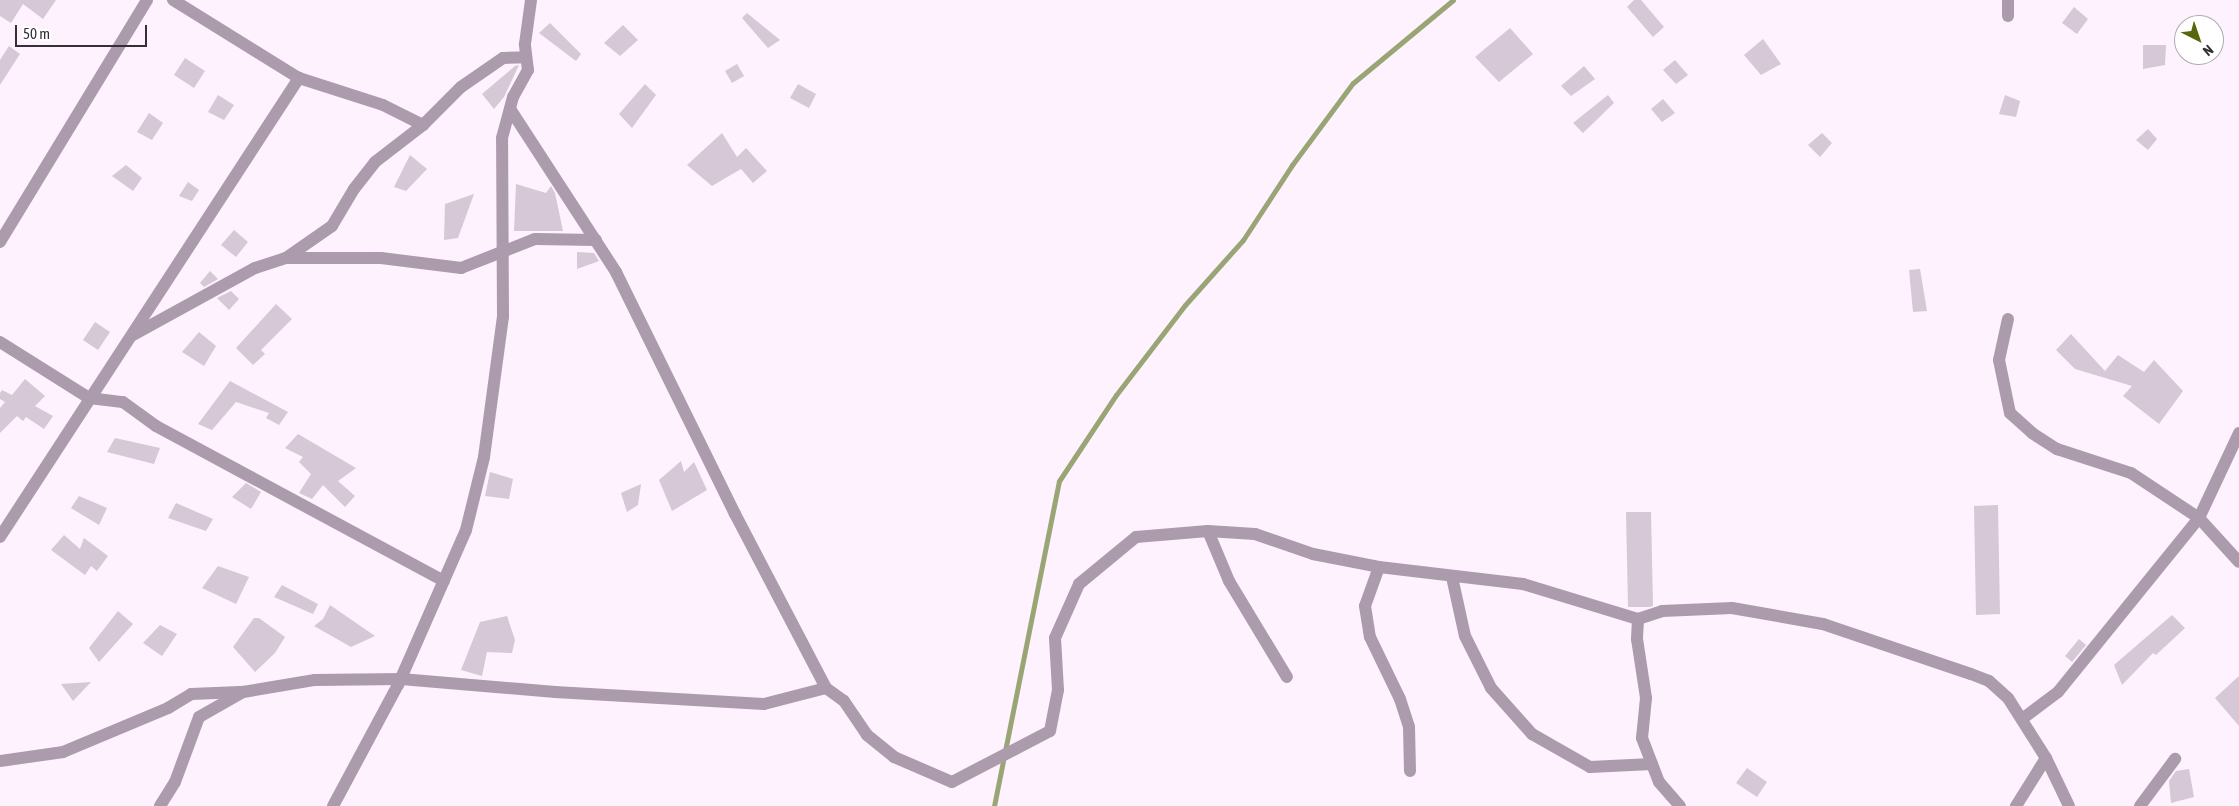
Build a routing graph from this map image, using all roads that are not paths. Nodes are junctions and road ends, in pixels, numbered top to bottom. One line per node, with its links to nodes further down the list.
1 (147, 0): 11 (street)
2 (172, 0): 7 (street)
3 (531, 0): 6 (street)
4 (2008, 0): 5 (street)
5 (2008, 16)
6 (526, 56): 8 (street); 9 (street)
7 (299, 78): 9 (street); 15 (street)
8 (510, 109): 10 (street); 12 (street)
9 (423, 125): 13 (street)
10 (596, 240): 12 (street); 29 (street)
11 (0, 242)
12 (503, 253): 13 (street); 25 (street)
13 (286, 258): 15 (street)
14 (2008, 319): 19 (street)
15 (130, 336): 17 (street)
16 (0, 342): 17 (street)
17 (90, 398): 21 (street); 25 (street)
18 (2239, 433): 19 (street)
19 (2200, 518): 22 (street); 31 (street)
20 (1208, 531): 23 (street); 27 (street); 29 (street)
21 (0, 537)
22 (2239, 562)
23 (1379, 567): 24 (street); 36 (street)
24 (1452, 577): 26 (street); 35 (street)
25 (444, 581): 28 (street)
26 (1638, 619): 31 (street); 35 (street)
27 (1287, 677)
28 (401, 679): 29 (street); 30 (street); 38 (street)
29 (826, 688)
30 (243, 692): 34 (street); 37 (street)
31 (2022, 719): 32 (street)
32 (2046, 758): 40 (street); 41 (street)
33 (2175, 759): 42 (street)
34 (0, 761)
35 (1652, 764): 39 (street)
36 (1410, 771)
37 (160, 806)
38 (333, 806)
39 (1680, 806)
40 (2016, 806)
41 (2069, 806)
42 (2140, 806)

